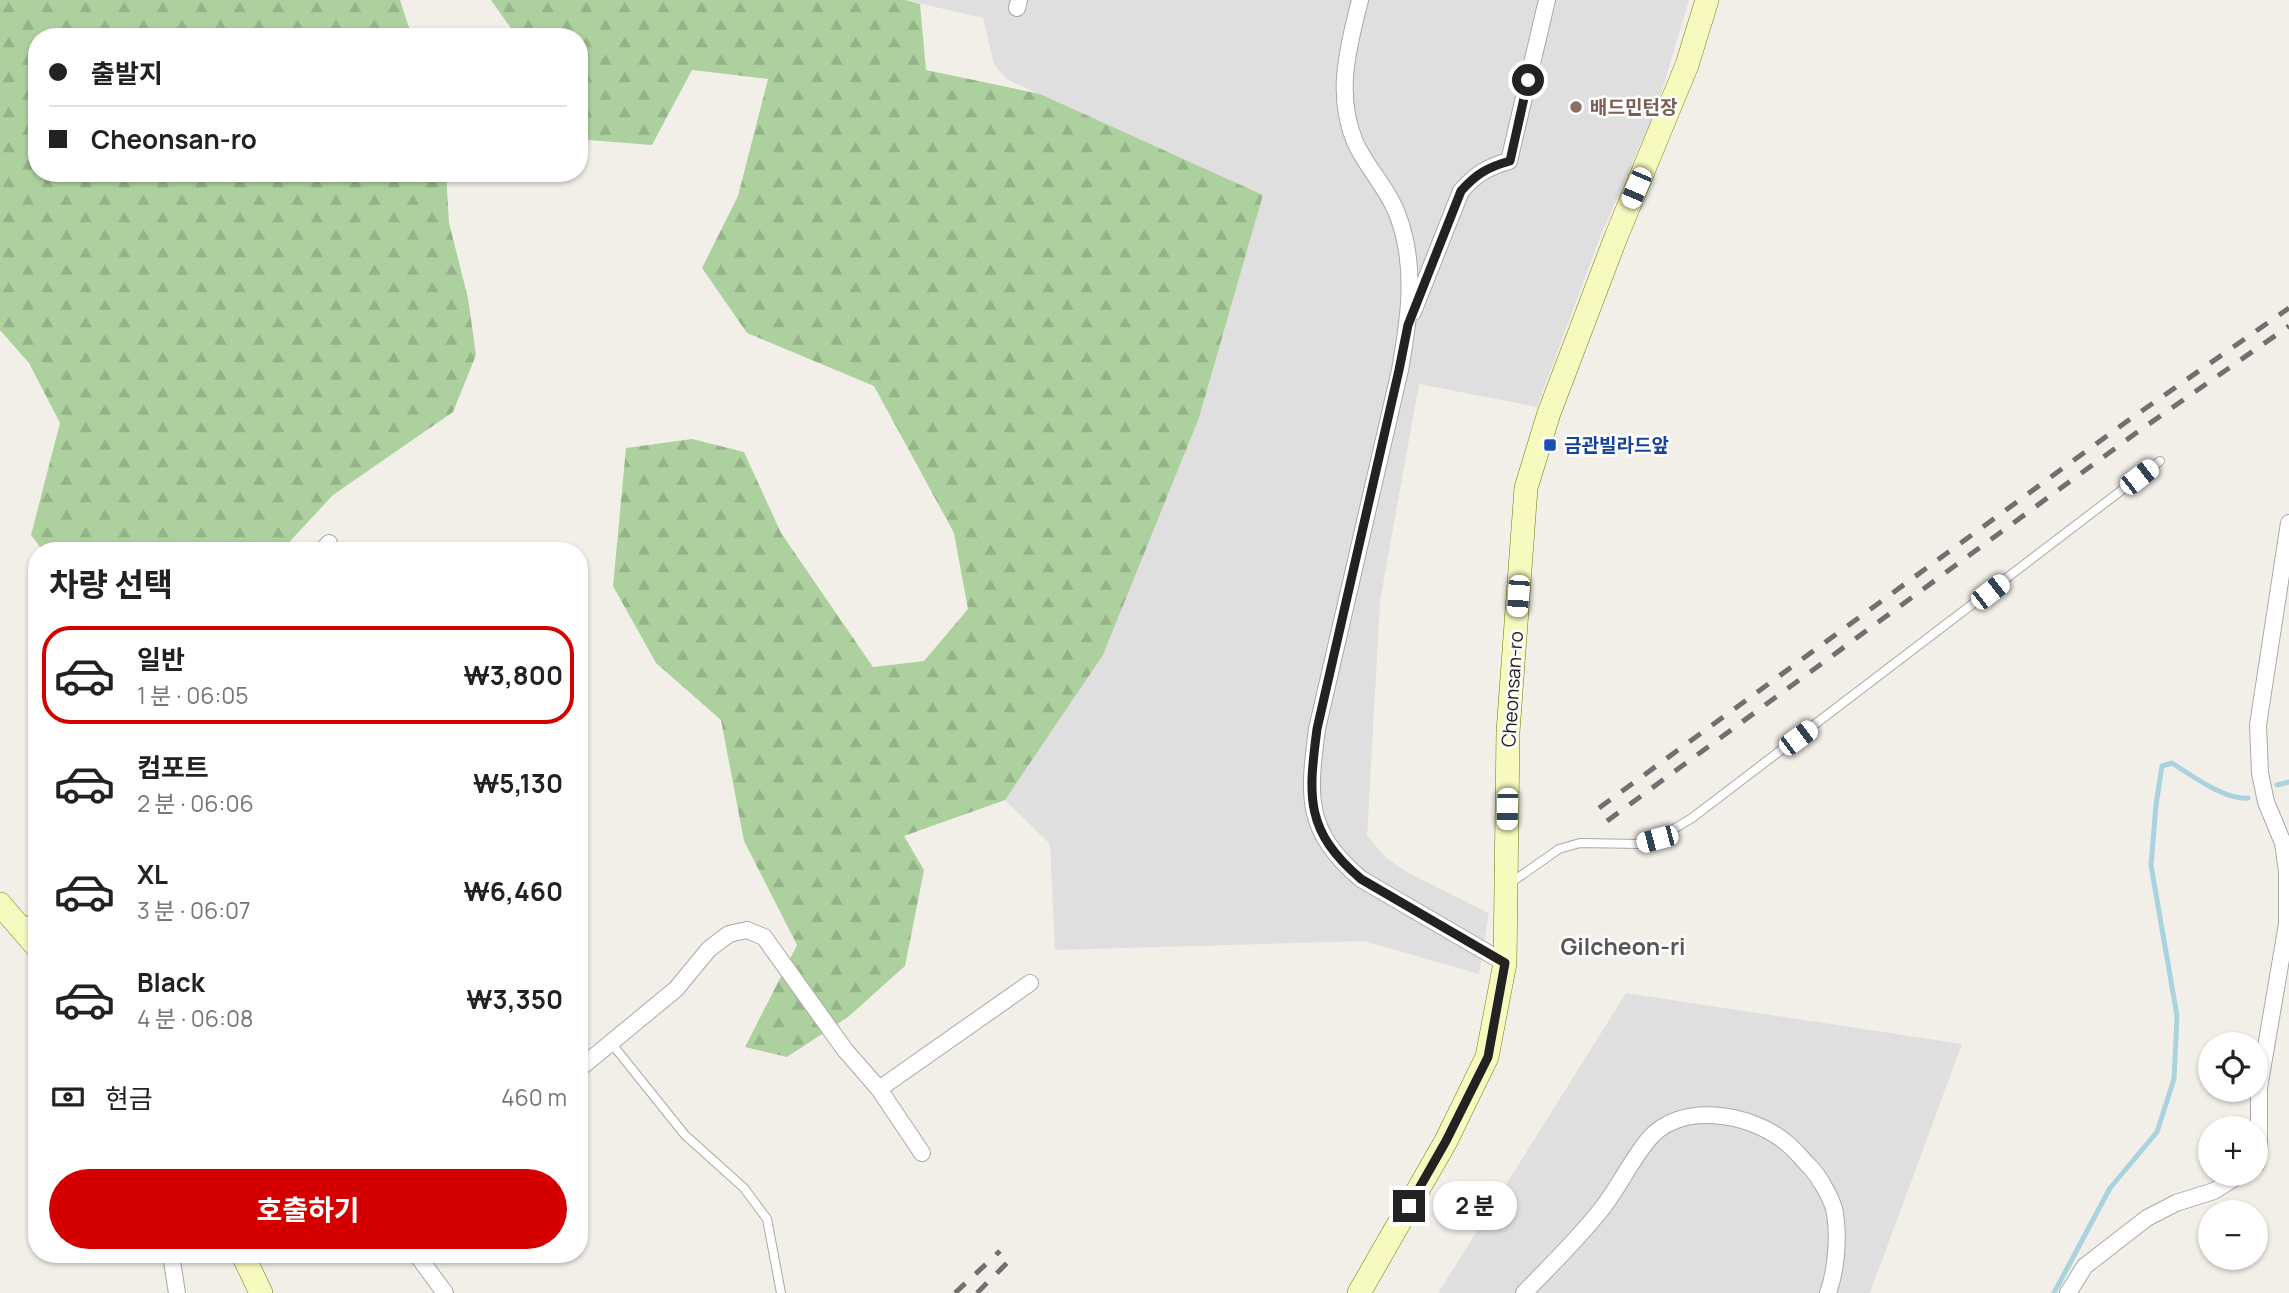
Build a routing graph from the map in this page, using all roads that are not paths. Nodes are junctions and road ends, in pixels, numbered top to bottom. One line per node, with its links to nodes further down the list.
1 (1360, 0): 4 (street)
2 (1548, 0): 4 (street)
3 (1707, 0): 7 (street, Cheonsan-ro)
4 (1408, 325): 10 (street)
5 (2160, 461): 7 (lane)
6 (2289, 523): 15 (street)
7 (1506, 886): 10 (street, Cheonsan-ro)
8 (0, 904): 9 (street)
9 (28, 928)
10 (1505, 963): 25 (street, Cheonsan-ro)
11 (1030, 983): 14 (street)
12 (612, 1044): 13 (street); 14 (street); 24 (lane)
13 (588, 1062)
14 (879, 1089): 16 (street)
15 (2259, 1116)
16 (922, 1153)
17 (2222, 1186): 28 (street)
18 (172, 1263): 21 (street)
19 (247, 1263): 22 (street)
20 (423, 1263): 23 (street)
21 (177, 1293)
22 (261, 1293)
23 (445, 1293)
24 (781, 1293)
25 (1359, 1293)
26 (1524, 1293): 27 (street)
27 (1828, 1293)
28 (2068, 1293)

